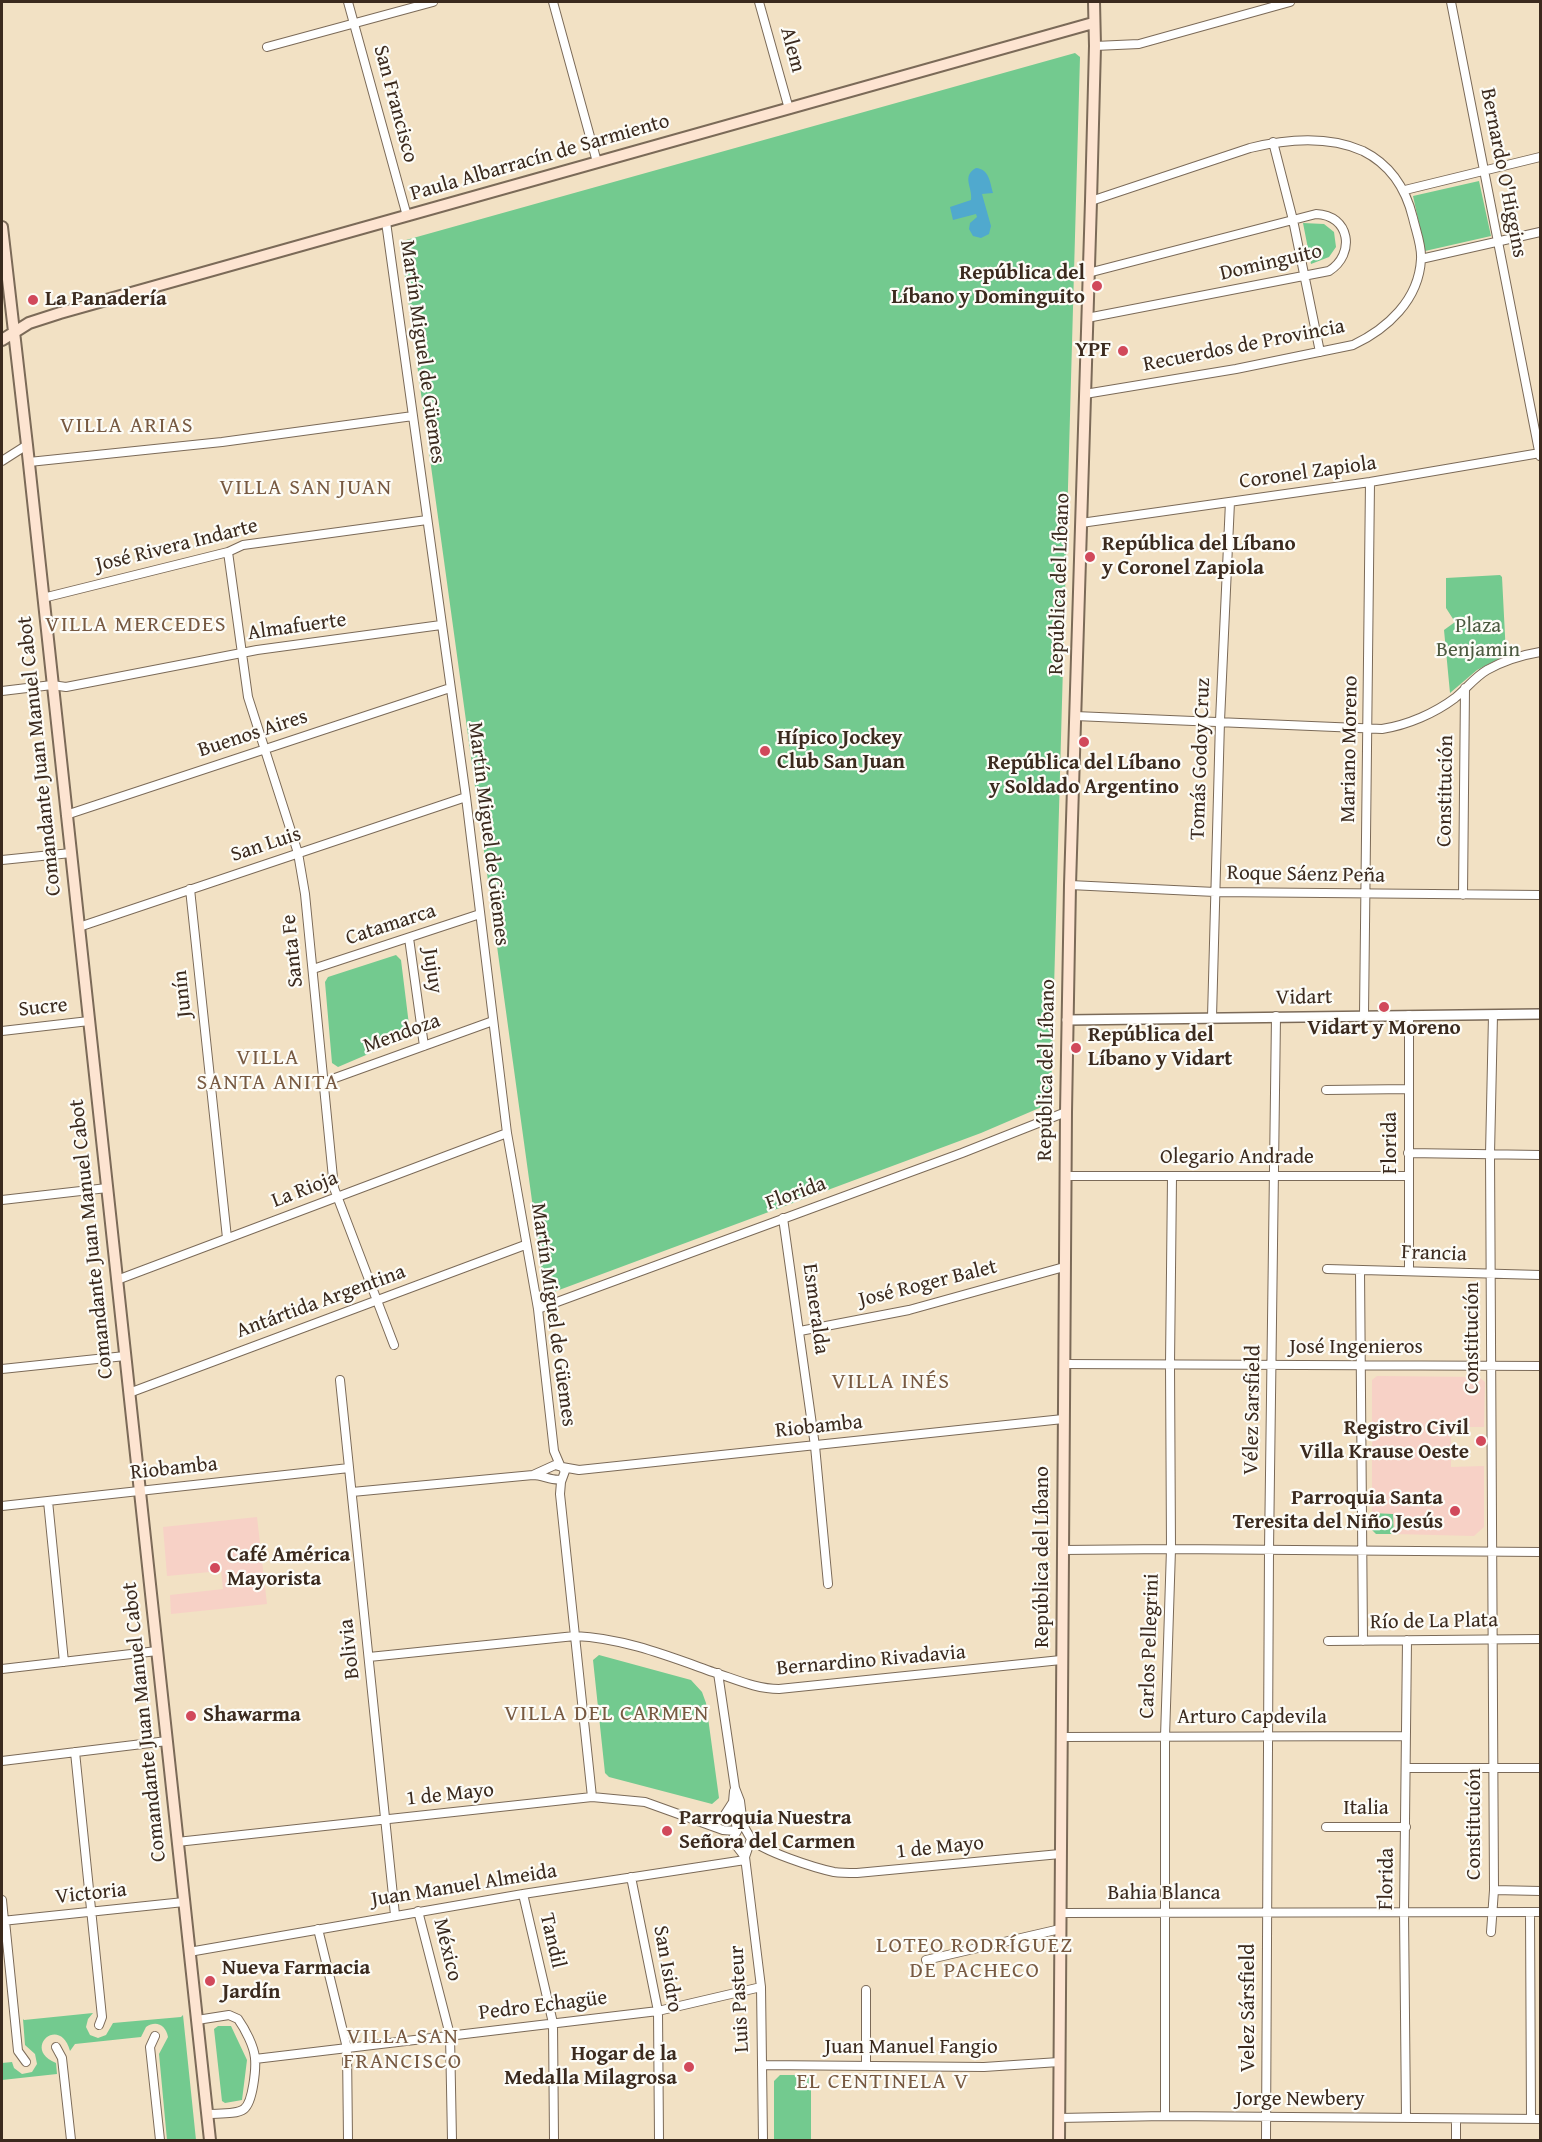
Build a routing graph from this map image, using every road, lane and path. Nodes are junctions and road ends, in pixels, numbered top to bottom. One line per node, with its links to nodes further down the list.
1 (348, 2): 8 (street, San Francisco)
2 (433, 2): 8 (street)
3 (553, 2): 15 (street)
4 (759, 2): 12 (street, Alem)
5 (1094, 2): 9 (main road, República del Líbano)
6 (1290, 2): 10 (street)
7 (1451, 2): 16 (street, Bernardo O'Higgins)
8 (354, 23): 11 (street); 19 (street, San Francisco)
9 (1093, 23): 10 (main road, República del Líbano); 12 (main road, Paula Albarracín de Sarmiento)
10 (1095, 46): 18 (main road, República del Líbano)
11 (267, 47)
12 (789, 109): 15 (main road, Paula Albarracín de Sarmiento)
13 (1273, 142): 17 (street, Recuerdos de Provincia); 18 (street, Recuerdos de Provincia); 20 (street)
14 (1540, 157): 16 (street)
15 (597, 162): 19 (main road, Paula Albarracín de Sarmiento)
16 (1484, 171): 17 (street); 24 (street, Bernardo O'Higgins)
17 (1405, 190): 25 (street, Recuerdos de Provincia)
18 (1091, 201): 26 (main road, República del Líbano)
19 (407, 216): 21 (main road, Paula Albarracín de Sarmiento)
20 (1293, 220): 26 (street, Dominguito); 27 (street); 27 (street, Dominguito)
21 (386, 222): 29 (main road, Paula Albarracín de Sarmiento); 33 (street, Martín Miguel de Güemes)
22 (2, 227): 29 (main road, Comandante Juan Manuel Cabot)
23 (1540, 232): 24 (street)
24 (1498, 241): 25 (street); 35 (street, Bernardo O'Higgins)
25 (1421, 259): 31 (street, Recuerdos de Provincia)
26 (1088, 273): 28 (main road, República del Líbano)
27 (1304, 277): 28 (street, Dominguito); 31 (street)
28 (1087, 318): 32 (main road, República del Líbano)
29 (13, 333): 30 (main road, Paula Albarracín de Sarmiento); 34 (main road, Comandante Juan Manuel Cabot)
30 (2, 340)
31 (1320, 352): 32 (street, Recuerdos de Provincia)
32 (1085, 394): 41 (main road, República del Líbano)
33 (412, 416): 37 (street); 40 (street, Martín Miguel de Güemes)
34 (27, 445): 36 (street); 37 (main road, Comandante Juan Manuel Cabot)
35 (1540, 455): 38 (street, Coronel Zapiola)
36 (2, 461)
37 (28, 462): 43 (main road, Comandante Juan Manuel Cabot)
38 (1370, 482): 39 (street, Coronel Zapiola); 53 (street, Mariano Moreno)
39 (1230, 502): 41 (street, Coronel Zapiola); 52 (street, Tomás Godoy Cruz)
40 (427, 520): 42 (street, José Rivera Indarte); 44 (street, Martín Miguel de Güemes)
41 (1081, 523): 51 (main road, República del Líbano)
42 (228, 552): 43 (street, José Rivera Indarte); 46 (street, Santa Fe)
43 (43, 598): 47 (main road, Comandante Juan Manuel Cabot)
44 (441, 625): 46 (street, Almafuerte); 48 (street, Martín Miguel de Güemes)
45 (1540, 652): 49 (street)
46 (242, 653): 47 (street, Almafuerte); 54 (street, Santa Fe)
47 (52, 684): 50 (street); 56 (main road, Comandante Juan Manuel Cabot)
48 (450, 688): 54 (street, Buenos Aires); 55 (street, Martín Miguel de Güemes)
49 (1465, 688): 53 (street); 64 (street, Constitución)
50 (2, 691)
51 (1075, 716): 52 (street); 60 (main road, República del Líbano)
52 (1220, 721): 53 (street); 62 (street, Tomás Godoy Cruz)
53 (1368, 728): 63 (street, Mariano Moreno)
54 (264, 749): 56 (street, Buenos Aires); 58 (street, Santa Fe)
55 (466, 798): 58 (street, San Luis); 66 (street, Martín Miguel de Güemes)
56 (66, 815): 57 (main road, Comandante Juan Manuel Cabot)
57 (70, 853): 59 (street); 67 (main road, Comandante Juan Manuel Cabot)
58 (298, 854): 61 (street, San Luis); 69 (street, Santa Fe)
59 (2, 860)
60 (1070, 885): 62 (street, Roque Sáenz Peña); 76 (main road, República del Líbano)
61 (190, 889): 67 (street, San Luis); 97 (street, Junín)
62 (1215, 892): 63 (street, Roque Sáenz Peña); 75 (street, Tomás Godoy Cruz)
63 (1366, 894): 64 (street, Roque Sáenz Peña); 71 (street, Mariano Moreno)
64 (1462, 895): 65 (street, Roque Sáenz Peña)
65 (1540, 895)
66 (480, 914): 68 (street, Catamarca); 78 (street, Martín Miguel de Güemes)
67 (79, 927): 77 (main road, Comandante Juan Manuel Cabot)
68 (409, 938): 69 (street, Catamarca); 80 (street, Jujuy)
69 (313, 969): 81 (street, Santa Fe)
70 (1540, 1014): 73 (street, Vidart)
71 (1364, 1015): 72 (street, Vidart); 74 (street, Vidart)
72 (1409, 1015): 73 (street, Vidart); 82 (street, Florida)
73 (1493, 1015): 87 (street, Constitución)
74 (1276, 1016): 75 (street, Vidart); 90 (street, Vélez Sarsfield)
75 (1212, 1017): 76 (street, Vidart)
76 (1067, 1020): 84 (main road, República del Líbano)
77 (89, 1021): 79 (street, Sucre); 93 (main road, Comandante Juan Manuel Cabot)
78 (493, 1021): 80 (street, Mendoza); 85 (street, Martín Miguel de Güemes)
79 (2, 1030)
80 (424, 1046): 81 (street, Mendoza)
81 (324, 1082): 94 (street, Santa Fe)
82 (1409, 1089): 83 (street); 86 (street, Florida)
83 (1326, 1090)
84 (1065, 1112): 89 (main road, República del Líbano); 96 (street, Florida)
85 (507, 1133): 94 (street, La Rioja); 98 (street, Martín Miguel de Güemes)
86 (1408, 1153): 87 (street); 91 (street, Florida)
87 (1490, 1154): 88 (street); 103 (street, Constitución)
88 (1540, 1155)
89 (1065, 1176): 92 (street, Olegario Andrade); 99 (main road, República del Líbano)
90 (1274, 1176): 91 (street, Olegario Andrade); 92 (street, Olegario Andrade); 113 (street, Vélez Sarsfield)
91 (1409, 1176): 102 (street, Florida)
92 (1172, 1177): 112 (street, Carlos Pellegrini)
93 (107, 1188): 95 (street); 105 (main road, Comandante Juan Manuel Cabot)
94 (337, 1197): 97 (street, La Rioja); 106 (street, Santa Fe)
95 (2, 1200)
96 (783, 1218): 107 (street, Florida); 108 (street, Esmeralda)
97 (227, 1238): 105 (street, La Rioja)
98 (525, 1245): 106 (street, Antártida Argentina); 107 (street, Martín Miguel de Güemes)
99 (1064, 1267): 108 (street, José Roger Balet); 111 (main road, República del Líbano)
100 (1327, 1269): 101 (street, Francia)
101 (1360, 1270): 102 (street, Francia); 116 (street)
102 (1409, 1271): 103 (street, Francia)
103 (1491, 1274): 104 (street, Francia); 114 (street, Constitución)
104 (1540, 1275)
105 (117, 1280): 110 (main road, Comandante Juan Manuel Cabot)
106 (377, 1301): 109 (street, Santa Fe); 119 (street, Antártida Argentina)
107 (538, 1310): 122 (street, Martín Miguel de Güemes)
108 (800, 1331): 121 (street, Esmeralda)
109 (394, 1345)
110 (125, 1356): 117 (street); 119 (main road, Comandante Juan Manuel Cabot)
111 (1064, 1364): 112 (street, José Ingenieros); 120 (main road, República del Líbano)
112 (1170, 1364): 113 (street, José Ingenieros); 131 (street, Carlos Pellegrini)
113 (1272, 1366): 116 (street, José Ingenieros); 133 (street, Vélez Sarsfield)
114 (1491, 1366): 115 (street, José Ingenieros); 116 (street, José Ingenieros); 135 (street, Constitución)
115 (1540, 1366)
116 (1360, 1367): 134 (street)
117 (2, 1369)
118 (340, 1380): 123 (street, Bolivia)
119 (129, 1393): 127 (main road, Comandante Juan Manuel Cabot)
120 (1063, 1419): 121 (street, Riobamba); 132 (main road, República del Líbano)
121 (815, 1446): 124 (street, Riobamba); 137 (street, Esmeralda)
122 (556, 1467): 124 (street, Riobamba); 125 (street); 126 (street); 126 (street)
123 (350, 1468): 127 (street, Riobamba); 128 (street, Bolivia)
124 (579, 1470): 126 (street, Riobamba)
125 (533, 1475): 126 (street); 128 (street)
126 (558, 1479): 138 (street)
127 (139, 1490): 129 (street, Riobamba); 144 (main road, Comandante Juan Manuel Cabot)
128 (352, 1492): 145 (street, Bolivia)
129 (48, 1501): 130 (street, Riobamba); 147 (street)
130 (2, 1506)
131 (1171, 1549): 132 (street); 133 (street); 152 (street, Carlos Pellegrini)
132 (1062, 1550): 146 (main road, República del Líbano)
133 (1269, 1550): 134 (street); 153 (street, Vélez Sarsfield)
134 (1362, 1551): 135 (street); 143 (street)
135 (1493, 1552): 136 (street); 139 (street, Constitución)
136 (1540, 1552)
137 (828, 1584)
138 (575, 1636): 145 (street, Bernardino Rivadavia); 149 (street, Bernardino Rivadavia); 161 (street)
139 (1493, 1639): 140 (street, Río de La Plata); 141 (street, Río de La Plata); 158 (street, Constitución)
140 (1540, 1639)
141 (1407, 1640): 143 (street, Río de La Plata); 150 (street, Florida)
142 (1328, 1641): 143 (street, Río de La Plata)
143 (1363, 1641)
144 (157, 1651): 147 (street); 154 (main road, Comandante Juan Manuel Cabot)
145 (369, 1657): 163 (street, Bolivia)
146 (1061, 1660): 149 (street, Bernardino Rivadavia); 151 (main road, República del Líbano)
147 (64, 1662): 148 (street)
148 (2, 1669)
149 (718, 1674): 160 (street, Luis Pasteur)
150 (1406, 1736): 153 (street, Arturo Capdevila); 157 (street, Florida)
151 (1061, 1737): 152 (street, Arturo Capdevila); 172 (main road, República del Líbano)
152 (1165, 1737): 153 (street, Arturo Capdevila); 183 (street, Carlos Pellegrini)
153 (1269, 1737): 184 (street, Vélez Sarsfield)
154 (166, 1741): 155 (street); 170 (main road, Comandante Juan Manuel Cabot)
155 (75, 1752): 156 (street); 180 (street)
156 (2, 1761)
157 (1406, 1768): 158 (street); 166 (street, Florida)
158 (1493, 1768): 159 (street); 175 (street, Constitución)
159 (1540, 1768)
160 (735, 1788): 162 (street, Luis Pasteur); 171 (street, Luis Pasteur)
161 (592, 1797): 163 (street, 1 de Mayo); 164 (street, 1 de Mayo)
162 (734, 1802): 164 (street); 168 (street, Luis Pasteur)
163 (386, 1820): 170 (street, 1 de Mayo); 189 (street, Bolivia)
164 (711, 1825): 167 (street, 1 de Mayo)
165 (1326, 1827): 166 (street, Italia)
166 (1406, 1827): 185 (street, Florida)
167 (723, 1830): 168 (street, 1 de Mayo); 169 (street, 1 de Mayo)
168 (737, 1831): 169 (street); 171 (street, 1 de Mayo)
169 (732, 1840): 171 (street, 1 de Mayo)
170 (177, 1842): 179 (main road, Comandante Juan Manuel Cabot)
171 (748, 1842): 172 (street, 1 de Mayo); 173 (street, Luis Pasteur)
172 (1060, 1854): 182 (main road, República del Líbano)
173 (745, 1858): 174 (street, Juan Manuel Almeida); 196 (street, Luis Pasteur)
174 (631, 1877): 177 (street, Juan Manuel Almeida); 198 (street, San Isidro)
175 (1494, 1890): 176 (street); 186 (street, Constitución)
176 (1540, 1891)
177 (523, 1894): 181 (street, Juan Manuel Almeida); 200 (street, Tandil)
178 (2, 1900): 190 (street)
179 (184, 1902): 180 (street, Victoria); 194 (main road, Comandante Juan Manuel Cabot)
180 (92, 1911): 190 (street, Victoria); 201 (street)
181 (418, 1911): 189 (street, Juan Manuel Almeida); 202 (street, México)
182 (1060, 1912): 183 (street, Bahia Blanca); 192 (main road, República del Líbano)
183 (1165, 1912): 184 (street, Bahia Blanca); 212 (street, Carlos Pellegrini)
184 (1268, 1912): 185 (street, Bahia Blanca); 214 (street, Velez Sársfield)
185 (1404, 1912): 186 (street, Bahia Blanca); 215 (street, Florida)
186 (1493, 1912): 187 (street, Bahia Blanca); 193 (street, Constitución)
187 (1530, 1912): 188 (street, Bahia Blanca); 217 (street)
188 (1540, 1912)
189 (395, 1915): 191 (street, Juan Manuel Almeida)
190 (3, 1921): 207 (street)
191 (318, 1929): 194 (street, Juan Manuel Almeida); 205 (street)
192 (1060, 1929): 195 (street); 208 (main road, República del Líbano)
193 (1491, 1932)
194 (189, 1952): 199 (main road, Comandante Juan Manuel Cabot)
195 (926, 1960)
196 (761, 1987): 198 (street, Pedro Echagüe); 209 (street, Luis Pasteur)
197 (866, 1990): 210 (street)
198 (658, 2011): 200 (street, Pedro Echagüe); 224 (street, San Isidro)
199 (196, 2019): 206 (street); 211 (main road, Comandante Juan Manuel Cabot)
200 (553, 2023): 202 (street, Pedro Echagüe); 223 (street, Tandil)
201 (99, 2025)
202 (450, 2035): 205 (street, Pedro Echagüe); 222 (street, México)
203 (155, 2036): 219 (street)
204 (56, 2047): 218 (street)
205 (347, 2048): 206 (street, Pedro Echagüe); 221 (street)
206 (255, 2059): 211 (street)
207 (26, 2062)
208 (1059, 2062): 210 (street, Juan Manuel Fangio); 213 (main road, República del Líbano)
209 (762, 2065): 210 (street, Juan Manuel Fangio); 225 (street, Luis Pasteur)
210 (866, 2066)
211 (207, 2114): 220 (main road, Comandante Juan Manuel Cabot)
212 (1165, 2116): 213 (street, Jorge Newbery); 214 (street, Jorge Newbery)
213 (1059, 2118): 226 (main road, República del Líbano)
214 (1266, 2118): 215 (street, Jorge Newbery); 227 (street, Velez Sársfield)
215 (1406, 2118): 216 (street, Jorge Newbery)
216 (1456, 2119): 217 (street, Jorge Newbery); 228 (street)
217 (1536, 2119)
218 (71, 2140)
219 (160, 2140)
220 (210, 2140)
221 (348, 2140)
222 (452, 2140)
223 (554, 2140)
224 (658, 2140)
225 (763, 2140)
226 (1059, 2140)
227 (1266, 2140)
228 (1456, 2140)

